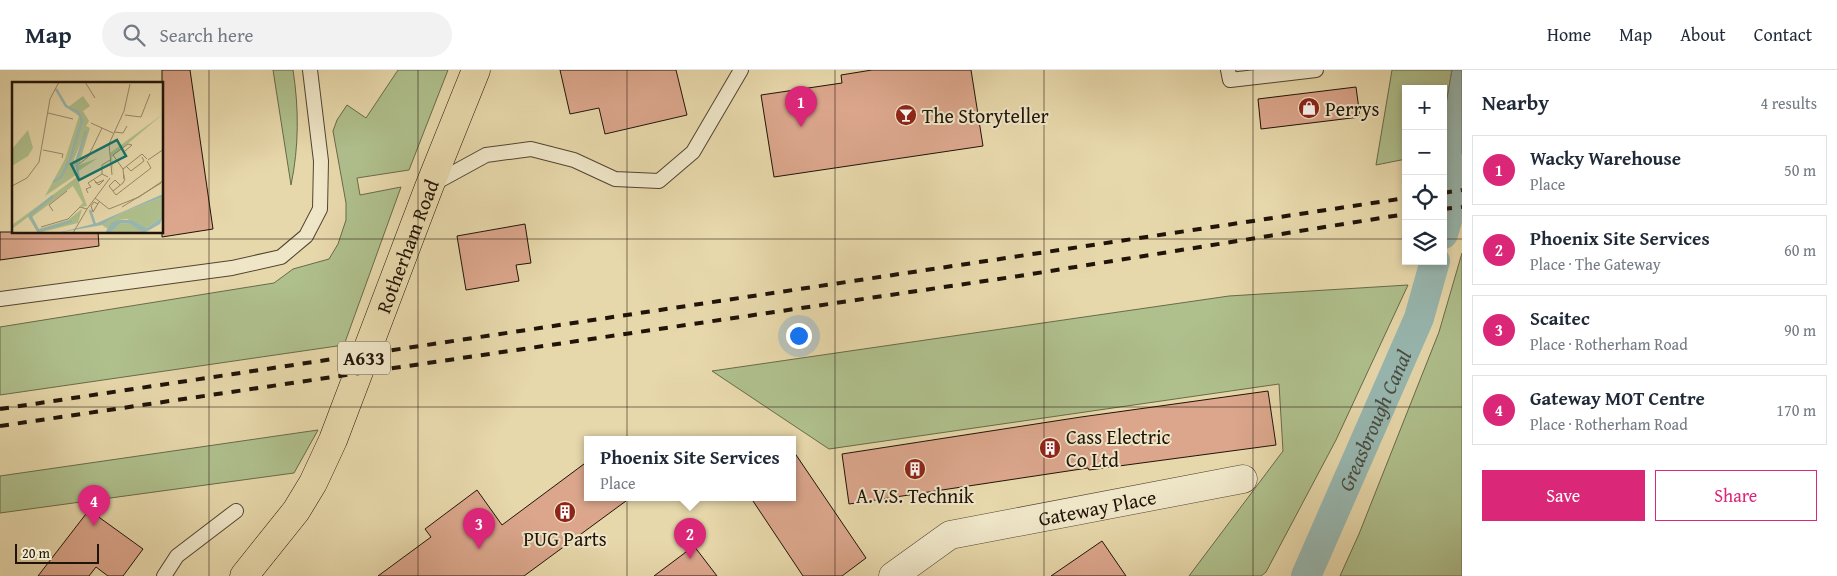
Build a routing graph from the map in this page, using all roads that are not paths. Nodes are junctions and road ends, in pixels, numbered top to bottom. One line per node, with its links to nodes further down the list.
1 (310, 70): 9 (lane)
2 (476, 70): 7 (main road, Rotherham Road / A633)
3 (485, 70): 7 (main road, Rotherham Road / A633)
4 (741, 70): 8 (lane)
5 (1228, 70): 6 (lane)
6 (1316, 70)
7 (454, 123): 8 (main road, Rotherham Road / A633)
8 (429, 187): 13 (main road, Rotherham Road / A633)
9 (0, 300)
10 (1243, 479): 14 (street, Gateway Place)
11 (236, 511): 12 (lane)
12 (164, 576)
13 (244, 576)
14 (893, 576)

